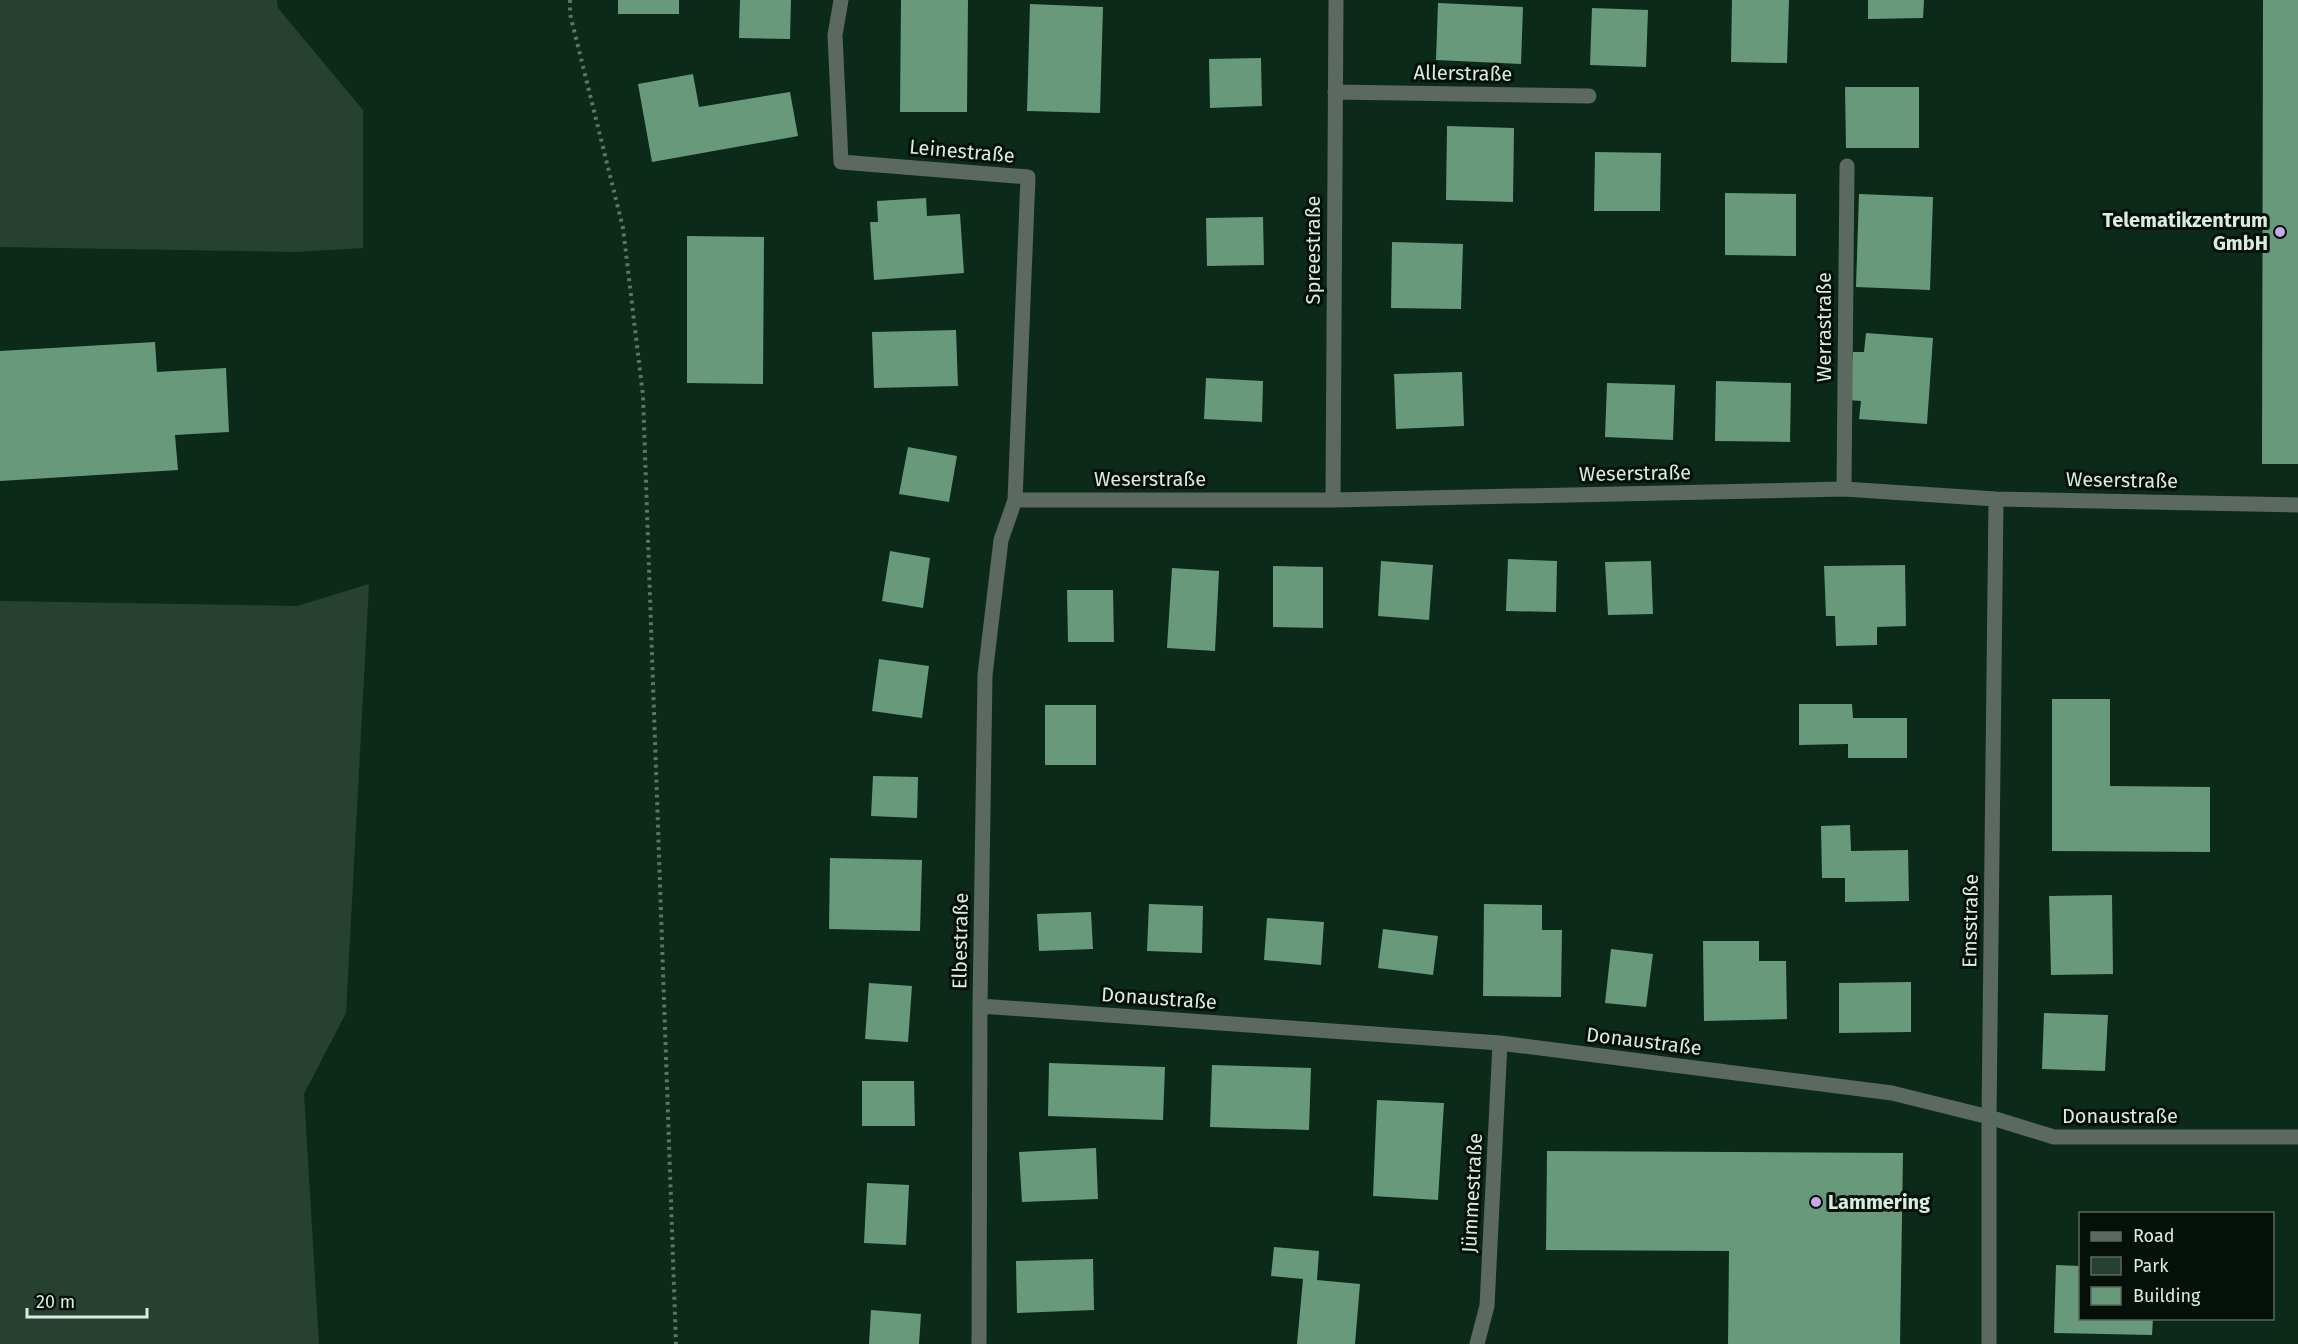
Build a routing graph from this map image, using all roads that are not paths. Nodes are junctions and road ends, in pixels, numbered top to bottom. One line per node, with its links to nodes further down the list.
1 (841, 0): 8 (street, Leinestraße)
2 (1336, 0): 3 (street, Spreestraße)
3 (1335, 92): 4 (street, Allerstraße); 9 (street, Spreestraße)
4 (1589, 96)
5 (1847, 166): 6 (street, Werrastraße)
6 (1844, 489): 7 (street, Weserstraße); 9 (street, Weserstraße)
7 (1996, 499): 10 (street, Weserstraße); 13 (street, Emsstraße)
8 (1015, 500): 9 (street, Weserstraße); 11 (street, Elbestraße)
9 (1333, 500)
10 (2298, 505)
11 (980, 1006): 12 (street, Donaustraße); 15 (street, Elbestraße)
12 (1500, 1043): 13 (street, Donaustraße); 16 (street, Jümmestraße)
13 (1989, 1117): 14 (street, Donaustraße); 17 (street, Emsstraße)
14 (2298, 1137)
15 (979, 1344)
16 (1477, 1344)
17 (1989, 1344)

